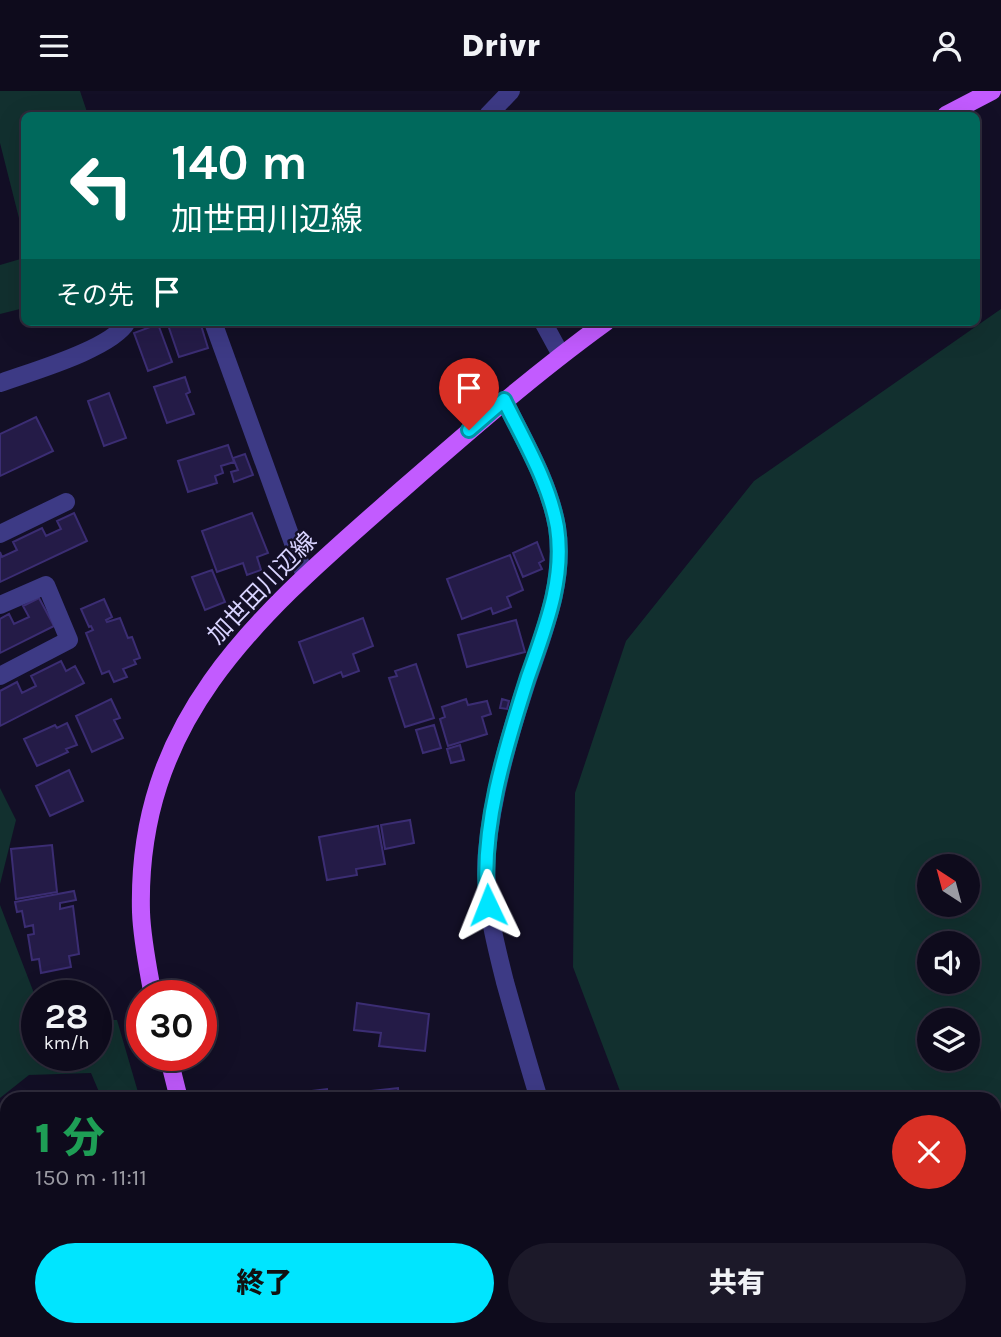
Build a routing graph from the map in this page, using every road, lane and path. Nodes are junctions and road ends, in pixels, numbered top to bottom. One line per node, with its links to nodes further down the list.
1 (511, 91): 3 (street)
2 (992, 91): 4 (main road)
3 (491, 112)
4 (952, 112)
5 (125, 326): 10 (street)
6 (214, 326): 14 (street)
7 (545, 326): 9 (street)
8 (601, 326): 9 (main road, 加世田川辺線)
9 (561, 355): 11 (main road, 加世田川辺線)
10 (0, 383)
11 (504, 400): 14 (main road, 加世田川辺線); 20 (street)
12 (66, 502): 13 (street)
13 (0, 534)
14 (305, 576): 17 (main road, 加世田川辺線)
15 (0, 605): 16 (street)
16 (0, 676)
17 (151, 980)
18 (172, 1071): 19 (main road)
19 (178, 1092)
20 (536, 1092)

